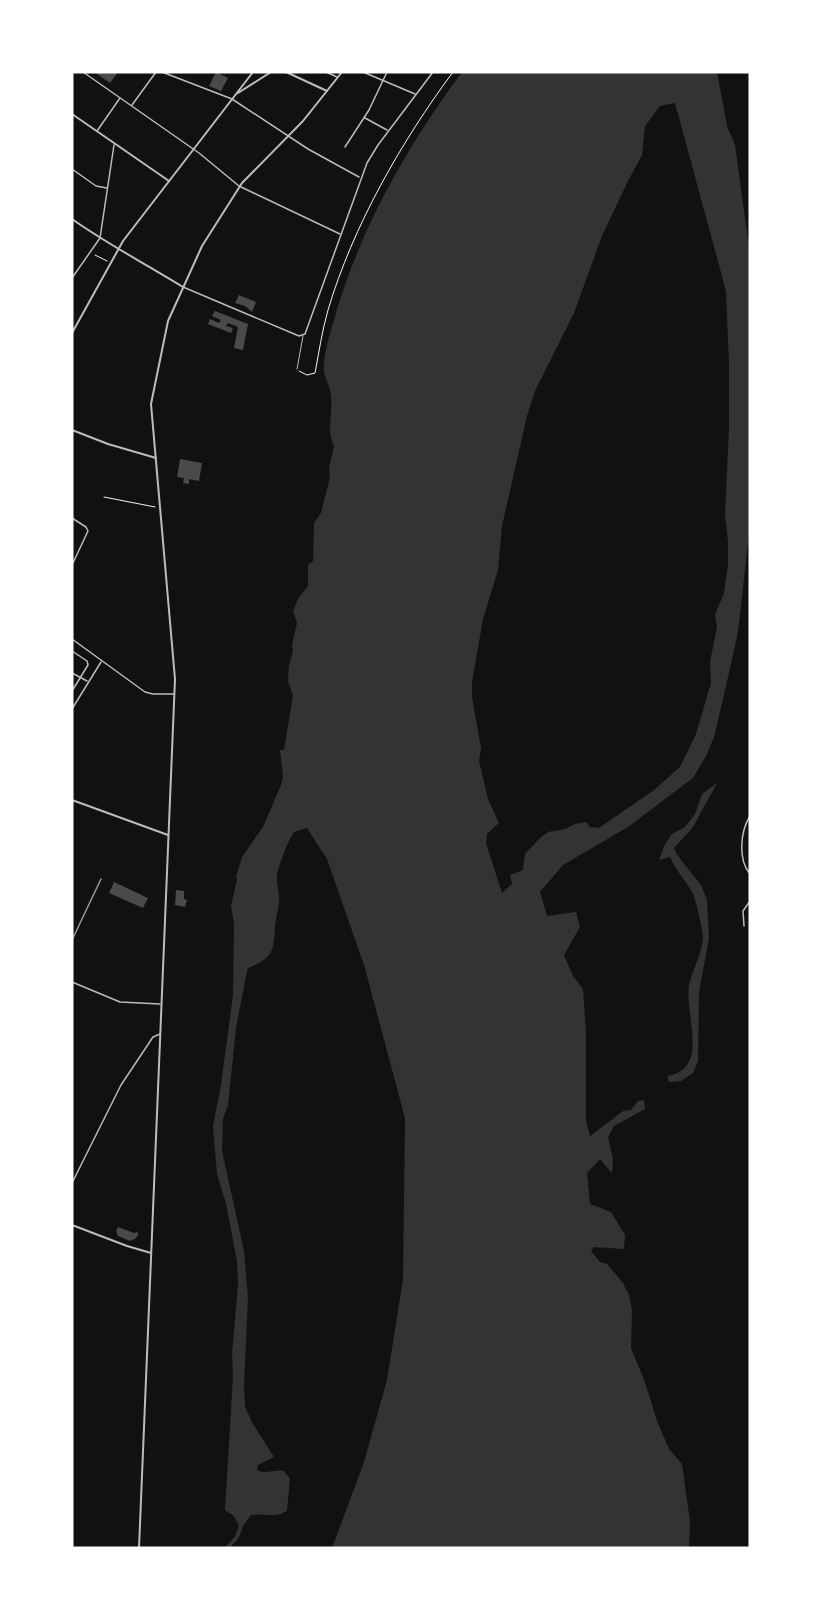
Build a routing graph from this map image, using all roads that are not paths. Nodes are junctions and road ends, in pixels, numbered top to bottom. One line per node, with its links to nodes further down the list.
1 (83, 72): 17 (street)
2 (156, 72): 19 (street)
3 (162, 72): 18 (street)
4 (253, 72): 15 (street)
5 (271, 72): 15 (street)
6 (286, 72): 14 (street)
7 (326, 72): 12 (street)
8 (342, 72): 12 (street)
9 (363, 72): 13 (street)
10 (387, 72): 13 (street)
11 (433, 72): 16 (street)
12 (338, 78): 14 (street)
13 (384, 81): 16 (street); 21 (street)
14 (327, 91): 24 (street)
15 (235, 95): 18 (street)
16 (416, 95): 22 (street)
17 (120, 98): 19 (street); 23 (street)
18 (232, 99): 24 (street); 27 (street)
19 (132, 106): 27 (street)
20 (72, 114): 23 (street)
21 (364, 118): 22 (street); 26 (street)
22 (388, 131): 29 (street)
23 (97, 132): 25 (street)
24 (290, 135): 29 (street); 31 (street)
25 (114, 144): 30 (street); 32 (street)
26 (345, 147)
27 (193, 150): 30 (street); 31 (street)
28 (72, 169): 32 (street)
29 (361, 177): 34 (street)
30 (169, 182): 36 (street)
31 (239, 186): 34 (street); 38 (street)
32 (107, 188): 35 (street)
33 (72, 219): 35 (street)
34 (340, 234): 40 (street)
35 (100, 238): 36 (street); 37 (street)
36 (120, 248): 38 (street); 39 (street)
37 (72, 278)
38 (183, 287): 40 (street); 43 (street)
39 (72, 333)
40 (303, 336): 41 (lane)
41 (297, 369)
42 (72, 430): 43 (street)
43 (156, 458): 53 (street)
44 (72, 518): 45 (street)
45 (72, 565)
46 (72, 639): 48 (street)
47 (72, 651): 50 (street)
48 (102, 662): 51 (street); 53 (street)
49 (72, 673): 50 (street)
50 (81, 678): 51 (street); 52 (street)
51 (88, 682): 54 (street)
52 (72, 691)
53 (175, 694): 57 (street)
54 (72, 709)
55 (72, 800): 57 (street)
56 (750, 816): 58 (street)
57 (168, 835): 62 (street)
58 (750, 874)
59 (750, 901): 60 (street)
60 (744, 926)
61 (72, 982): 62 (street)
62 (162, 1004): 63 (street)
63 (161, 1034): 64 (street); 66 (street)
64 (72, 1183)
65 (72, 1225): 66 (street)
66 (151, 1253): 67 (street)
67 (140, 1548)

